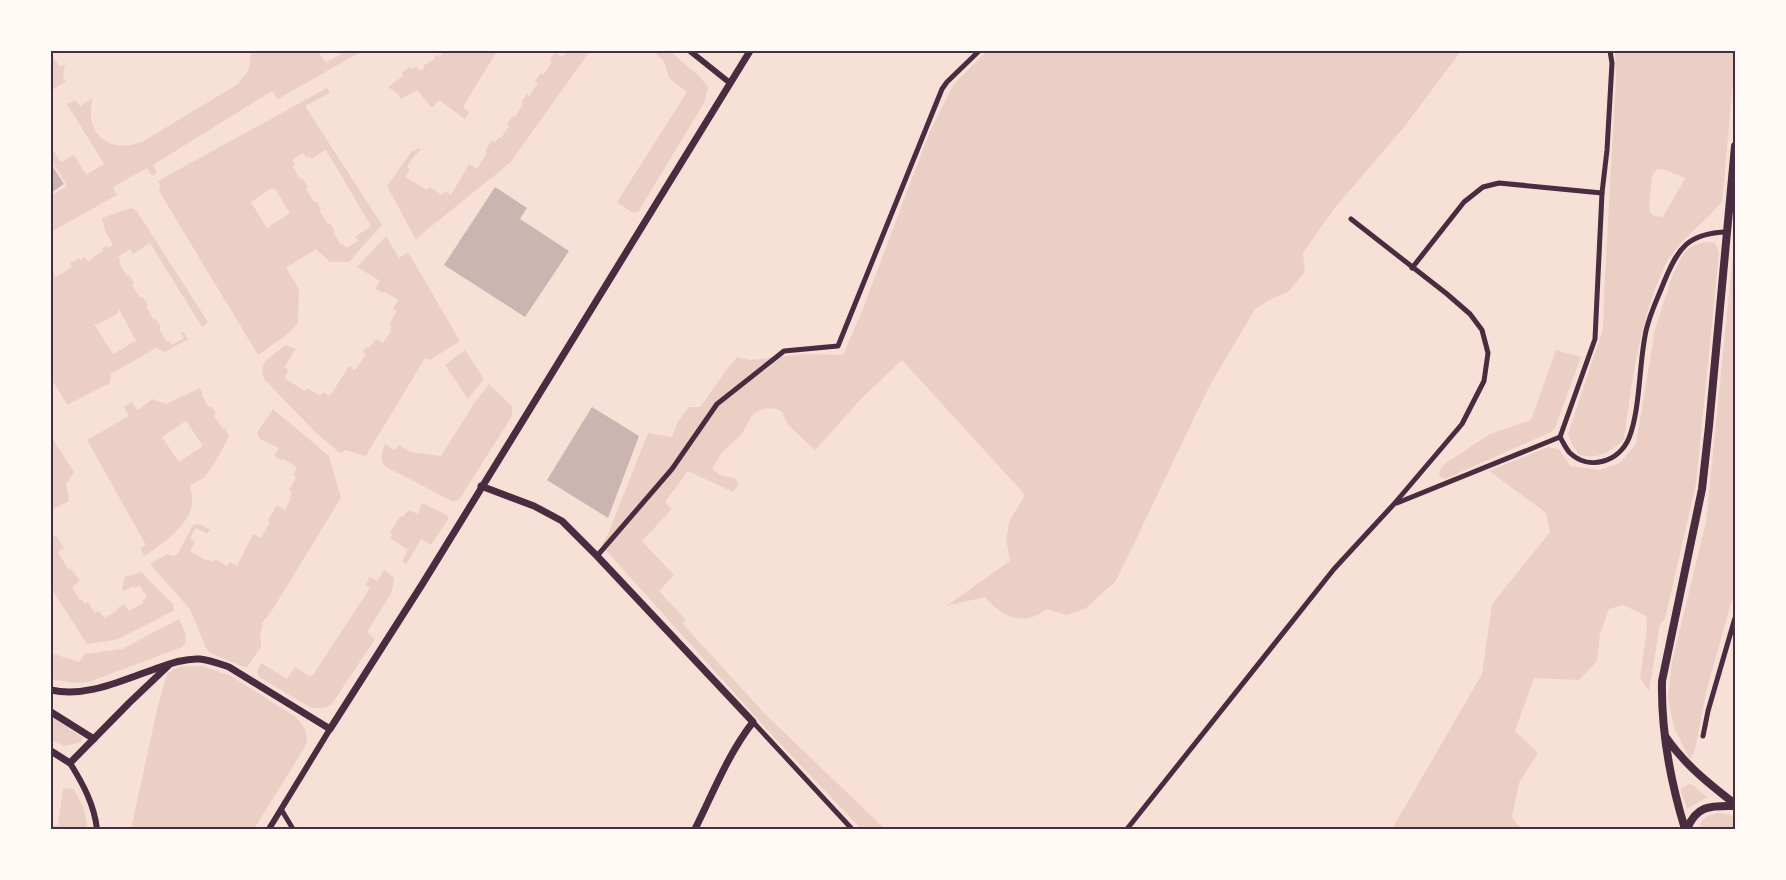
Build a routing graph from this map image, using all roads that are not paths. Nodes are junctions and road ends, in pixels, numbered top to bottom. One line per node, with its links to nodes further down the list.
1 (690, 51): 5 (street)
2 (750, 51): 5 (main road)
3 (979, 51): 14 (street)
4 (1610, 51): 7 (street)
5 (730, 83): 12 (main road)
6 (1735, 146): 9 (main road)
7 (1602, 192): 10 (street); 11 (street)
8 (1351, 219): 10 (street)
9 (1727, 232): 11 (street); 21 (main road)
10 (1412, 268): 13 (street)
11 (1560, 436): 13 (street)
12 (481, 486): 14 (main road); 20 (main road)
13 (1394, 504): 33 (street)
14 (597, 556): 19 (main road)
15 (1735, 618): 22 (street)
16 (171, 663): 17 (main road); 20 (main road); 23 (main road)
17 (51, 690)
18 (51, 712): 23 (main road)
19 (753, 722): 31 (main road); 32 (street)
20 (330, 729): 27 (street)
21 (1664, 734): 26 (main road); 34 (main road)
22 (1703, 736)
23 (94, 739): 25 (main road)
24 (51, 751): 25 (main road)
25 (70, 763): 28 (street)
26 (1735, 805): 34 (main road)
27 (281, 809): 29 (street); 30 (street)
28 (96, 829)
29 (269, 829)
30 (293, 829)
31 (696, 829)
32 (852, 829)
33 (1127, 829)
34 (1686, 829)

